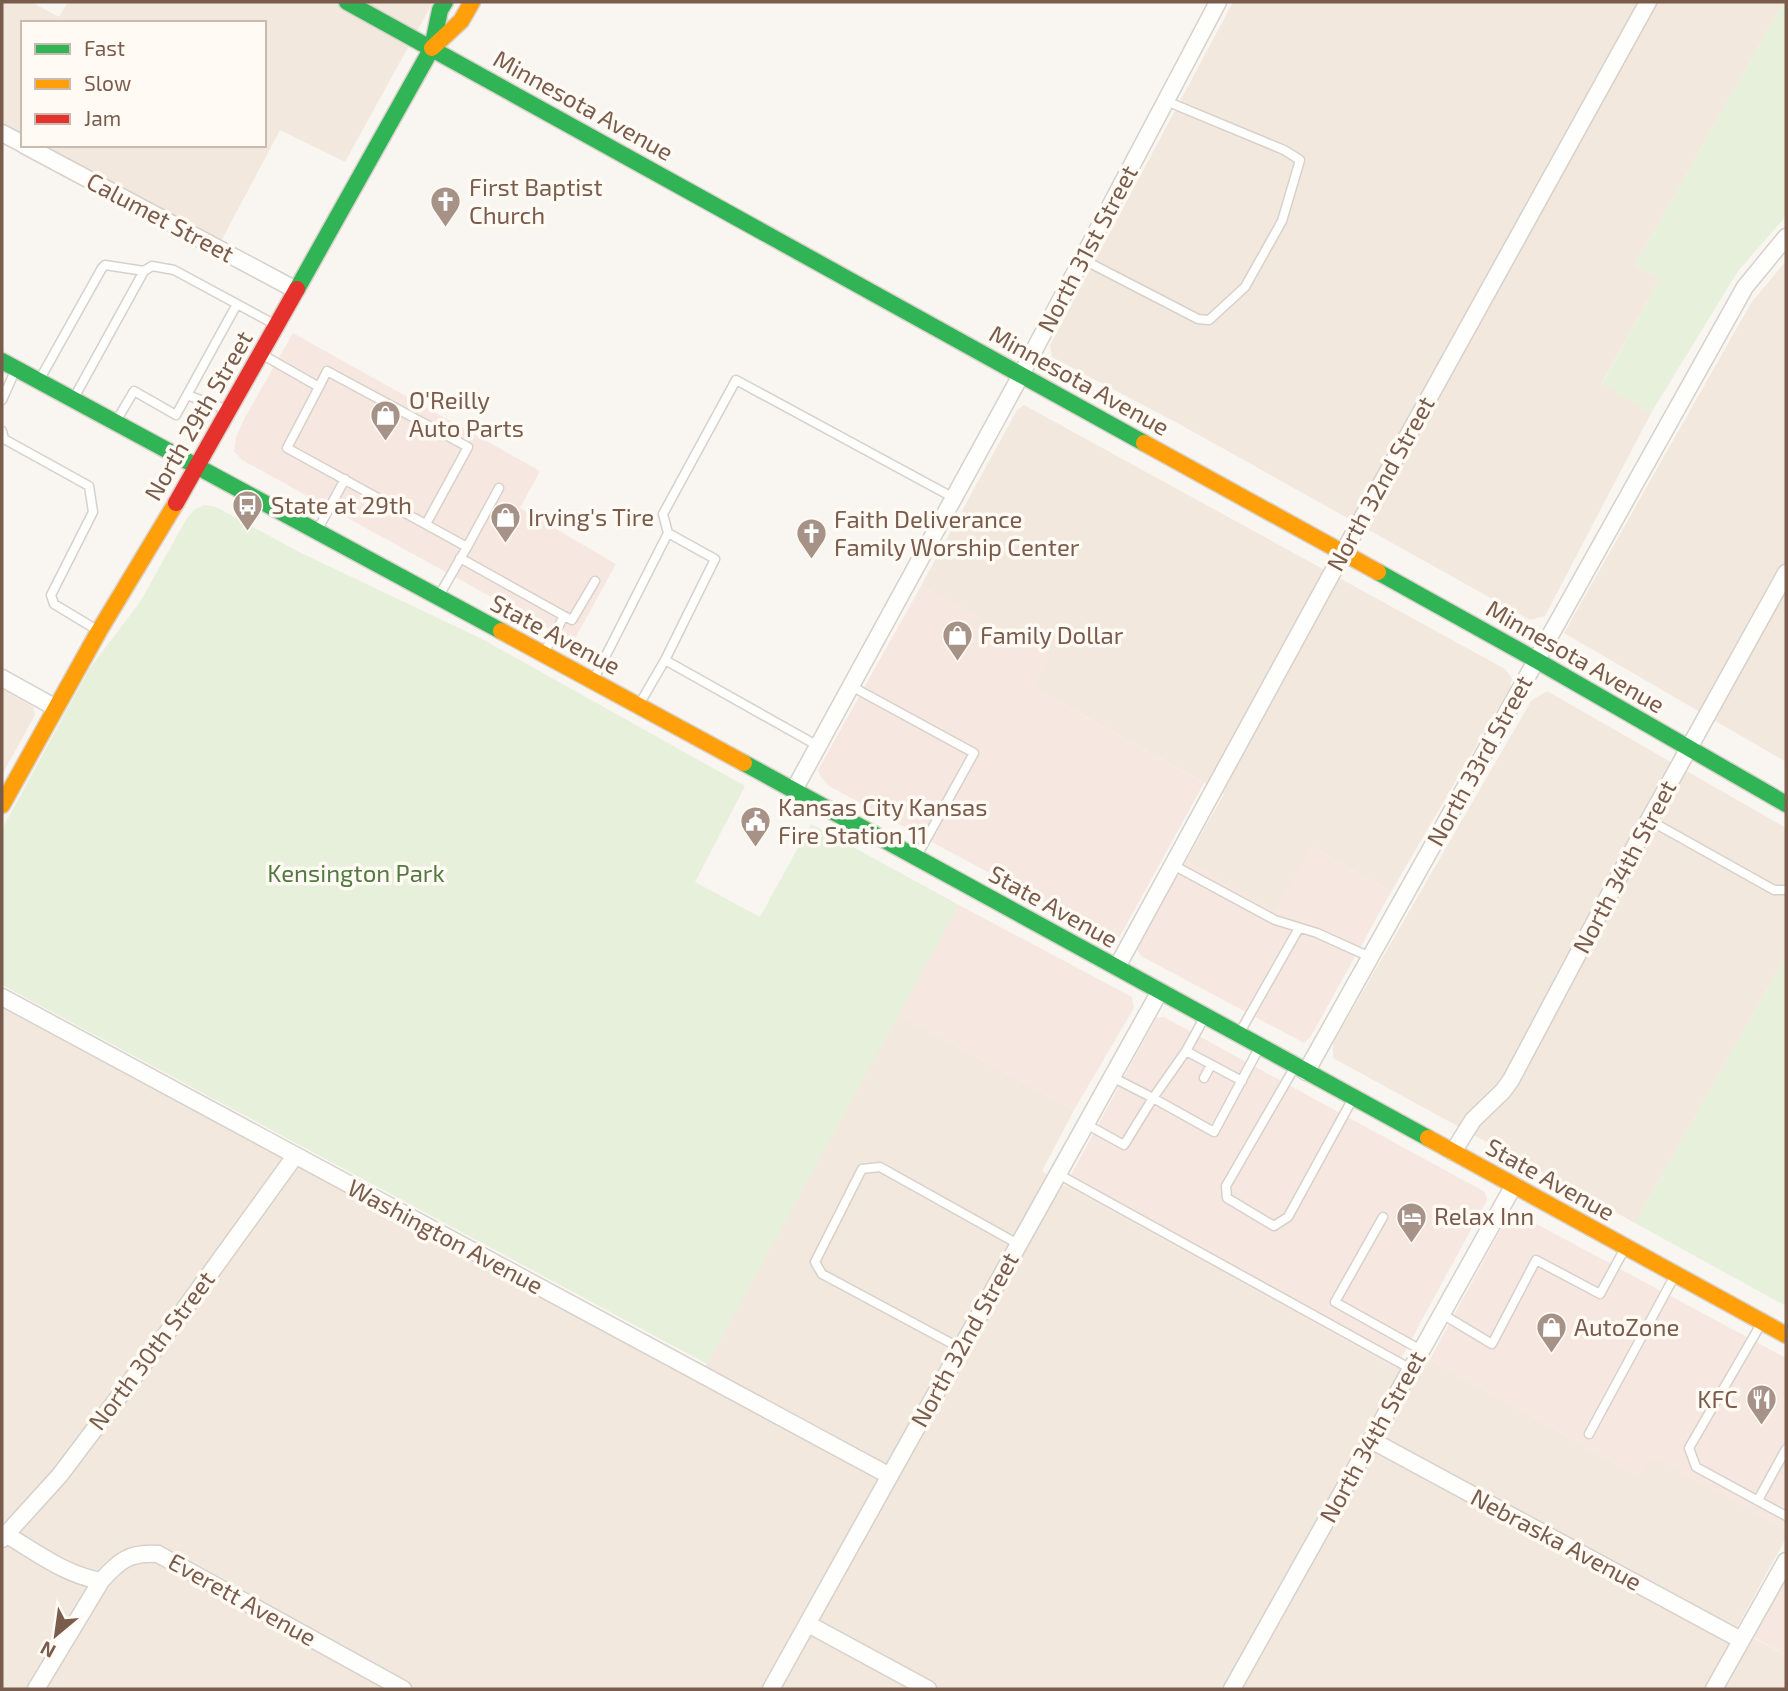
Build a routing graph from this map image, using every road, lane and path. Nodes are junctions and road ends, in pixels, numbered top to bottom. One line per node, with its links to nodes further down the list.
1 (347, 2): 6 (main road, Minnesota Avenue)
2 (445, 2): 6 (main road)
3 (472, 2): 6 (main road)
4 (1219, 2): 7 (street, North 31st Street)
5 (1648, 2): 36 (street, North 32nd Street)
6 (432, 48): 14 (main road, North 29th Street); 19 (main road, Minnesota Avenue)
7 (1166, 102): 12 (street, North 31st Street); 12 (lane)
8 (2, 133): 9 (street, Calumet Street)
9 (21, 143)
10 (28, 147): 14 (street, Calumet Street)
11 (1786, 237): 45 (street, North 33rd Street)
12 (1082, 259): 19 (street, North 31st Street)
13 (144, 271): 15 (lane); 20 (lane); 24 (lane)
14 (296, 290): 16 (main road, North 29th Street)
15 (237, 304): 16 (lane); 22 (lane)
16 (276, 326): 17 (main road, North 29th Street)
17 (261, 354): 21 (lane); 25 (main road, North 29th Street)
18 (9, 365): 20 (main road, State Avenue); 23 (lane)
19 (1021, 375): 31 (street, North 31st Street); 36 (main road, Minnesota Avenue)
20 (39, 381): 24 (main road, State Avenue)
21 (319, 387): 29 (lane); 32 (lane)
22 (187, 395): 25 (lane); 26 (lane)
23 (2, 400)
24 (73, 400): 26 (main road, State Avenue)
25 (228, 411): 28 (main road, North 29th Street)
26 (116, 422): 28 (main road, State Avenue)
27 (2, 431): 42 (lane)
28 (197, 467): 33 (main road, State Avenue); 42 (main road, North 29th Street)
29 (345, 479): 32 (lane); 33 (lane)
30 (499, 488): 35 (lane)
31 (954, 498): 34 (lane); 48 (street, North 31st Street)
32 (426, 524): 35 (lane)
33 (317, 532): 40 (main road, State Avenue)
34 (668, 533): 44 (lane); 47 (lane)
35 (467, 547): 37 (lane)
36 (1343, 553): 45 (main road, Minnesota Avenue); 58 (street, North 32nd Street)
37 (460, 558): 40 (lane); 41 (lane)
38 (1786, 573): 52 (street, North 34th Street)
39 (596, 580): 41 (lane)
40 (438, 597): 43 (main road, State Avenue)
41 (564, 616): 43 (lane)
42 (99, 631): 50 (main road, North 29th Street)
43 (543, 654): 47 (main road, State Avenue)
44 (665, 660): 49 (lane); 51 (lane)
45 (1536, 660): 52 (main road, Minnesota Avenue); 61 (street, North 33rd Street)
46 (2, 678): 50 (street)
47 (593, 681): 49 (main road, State Avenue)
48 (851, 686): 51 (street, North 31st Street); 57 (lane)
49 (639, 706): 53 (main road, State Avenue)
50 (56, 708): 55 (main road, North 29th Street)
51 (818, 746): 53 (street, North 31st Street)
52 (1690, 749): 54 (main road, Minnesota Avenue); 56 (street, North 34th Street)
53 (794, 790): 57 (main road, State Avenue)
54 (1786, 804)
55 (2, 805)
56 (1649, 820): 59 (lane); 77 (street, North 34th Street)
57 (916, 858): 62 (main road, State Avenue)
58 (1172, 865): 60 (lane); 62 (street, North 32nd Street)
59 (1786, 890)
60 (1299, 928): 61 (lane); 66 (lane)
61 (1370, 957): 70 (street, North 33rd Street)
62 (1117, 967): 63 (main road, State Avenue)
63 (1160, 991): 65 (main road, State Avenue); 71 (street, North 32nd Street)
64 (2, 997): 78 (street, Washington Avenue)
65 (1206, 1016): 66 (main road, State Avenue); 68 (lane)
66 (1238, 1034): 67 (main road, State Avenue)
67 (1260, 1046): 70 (main road, State Avenue); 73 (lane)
68 (1186, 1051): 69 (lane); 74 (lane)
69 (1211, 1065): 72 (lane); 73 (lane)
70 (1301, 1069): 75 (main road, State Avenue); 75 (lane)
71 (1112, 1077): 74 (lane); 76 (street, North 32nd Street)
72 (1204, 1078)
73 (1242, 1080): 74 (lane)
74 (1153, 1098): 76 (lane)
75 (1354, 1098): 77 (main road, State Avenue)
76 (1086, 1124): 79 (street, North 32nd Street)
77 (1453, 1153): 80 (main road, State Avenue)
78 (295, 1156): 94 (street, Washington Avenue); 97 (street, North 30th Street)
79 (1058, 1174): 82 (street, North 32nd Street); 90 (lane)
80 (1514, 1185): 83 (main road, State Avenue); 85 (street, North 34th Street)
81 (1383, 1217): 89 (lane)
82 (1018, 1244): 88 (street, North 32nd Street); 88 (lane)
83 (1626, 1247): 84 (main road, State Avenue); 85 (lane)
84 (1675, 1274): 86 (main road, State Avenue); 91 (lane)
85 (1442, 1314): 89 (street, North 34th Street)
86 (1762, 1322): 87 (main road, State Avenue); 95 (lane)
87 (1786, 1335)
88 (960, 1348): 94 (street, North 32nd Street)
89 (1421, 1350): 90 (street, North 34th Street)
90 (1411, 1369): 92 (street, North 34th Street)
91 (1589, 1434)
92 (1371, 1440): 101 (street, Nebraska Avenue); 106 (street, North 34th Street)
93 (1786, 1449): 95 (lane)
94 (890, 1476): 100 (street, North 32nd Street)
95 (1758, 1500): 96 (lane)
96 (1786, 1516)
97 (4, 1537): 99 (street)
98 (1786, 1561): 101 (street)
99 (101, 1581): 102 (street); 103 (street, Everett Avenue)
100 (808, 1624): 104 (street, North 32nd Street); 105 (street)
101 (1741, 1640): 107 (street)
102 (36, 1689)
103 (403, 1689)
104 (771, 1689)
105 (928, 1689)
106 (1232, 1689)
107 (1714, 1689)

